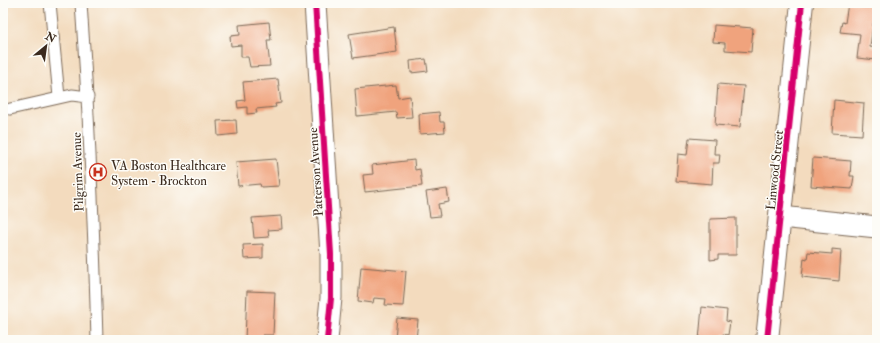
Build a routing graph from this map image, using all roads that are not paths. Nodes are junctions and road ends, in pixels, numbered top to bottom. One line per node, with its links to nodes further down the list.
1 (50, 3): 5 (lane)
2 (81, 3): 6 (lane, Pilgrim Avenue)
3 (315, 3): 11 (street, Patterson Avenue)
4 (802, 3): 8 (street, Linwood Street)
5 (59, 97): 6 (lane); 7 (lane)
6 (88, 97): 10 (lane, Pilgrim Avenue)
7 (10, 109)
8 (781, 217): 9 (street); 12 (street, Linwood Street)
9 (877, 227)
10 (97, 340)
11 (328, 340)
12 (767, 340)

